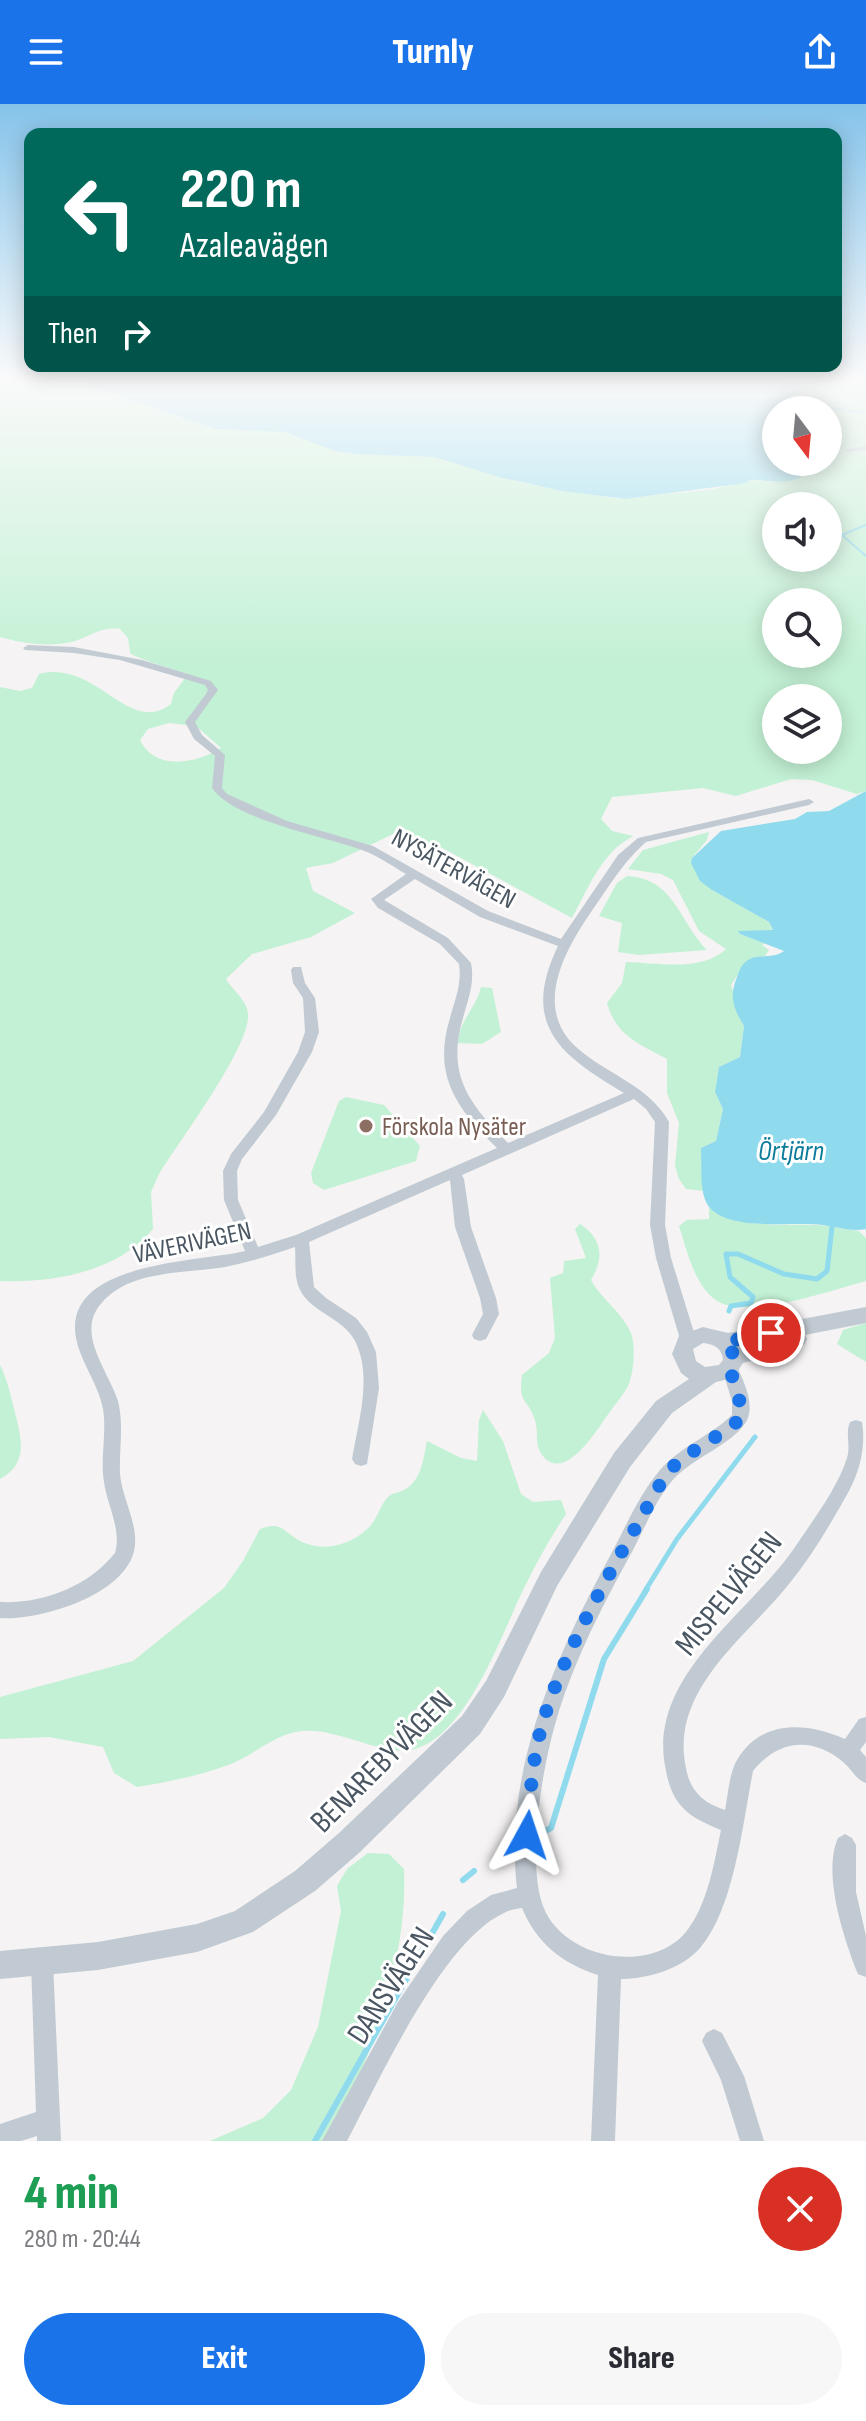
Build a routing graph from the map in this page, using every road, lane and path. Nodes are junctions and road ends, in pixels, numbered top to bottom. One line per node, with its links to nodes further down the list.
1 (28, 648): 3 (street, NYSÄTERVÄGEN)
2 (809, 802): 4 (street)
3 (413, 875): 4 (street, NYSÄTERVÄGEN); 7 (street)
4 (565, 945): 6 (street)
5 (297, 970): 10 (street)
6 (634, 1094): 7 (street, VÄVERIVÄGEN); 13 (street)
7 (505, 1148): 8 (street, VÄVERIVÄGEN)
8 (452, 1173): 9 (street, VÄVERIVÄGEN); 12 (street)
9 (301, 1239): 10 (street, VÄVERIVÄGEN); 16 (street)
10 (254, 1255): 17 (street, VÄVERIVÄGEN)
11 (866, 1315): 13 (street, BENAREBYVÄGEN)
12 (480, 1335)
13 (715, 1357): 14 (street, BENAREBYVÄGEN); 14 (street, BENAREBYVÄGEN); 23 (street)
14 (664, 1407): 24 (street, BENAREBYVÄGEN)
15 (856, 1427): 21 (street, MISPELVÄGEN)
16 (361, 1459)
17 (0, 1610)
18 (866, 1726): 19 (street)
19 (847, 1752): 20 (street); 21 (street)
20 (866, 1773)
21 (731, 1823): 27 (street)
22 (845, 1845): 26 (street)
23 (529, 1896): 27 (street); 31 (street, DANSVÄGEN)
24 (42, 1962): 25 (street, BENAREBYVÄGEN); 29 (street)
25 (0, 1965)
26 (866, 1966)
27 (610, 1967): 32 (street)
28 (714, 2041): 33 (street)
29 (48, 2130): 30 (street)
30 (0, 2136)
31 (334, 2141)
32 (603, 2141)
33 (752, 2141)

